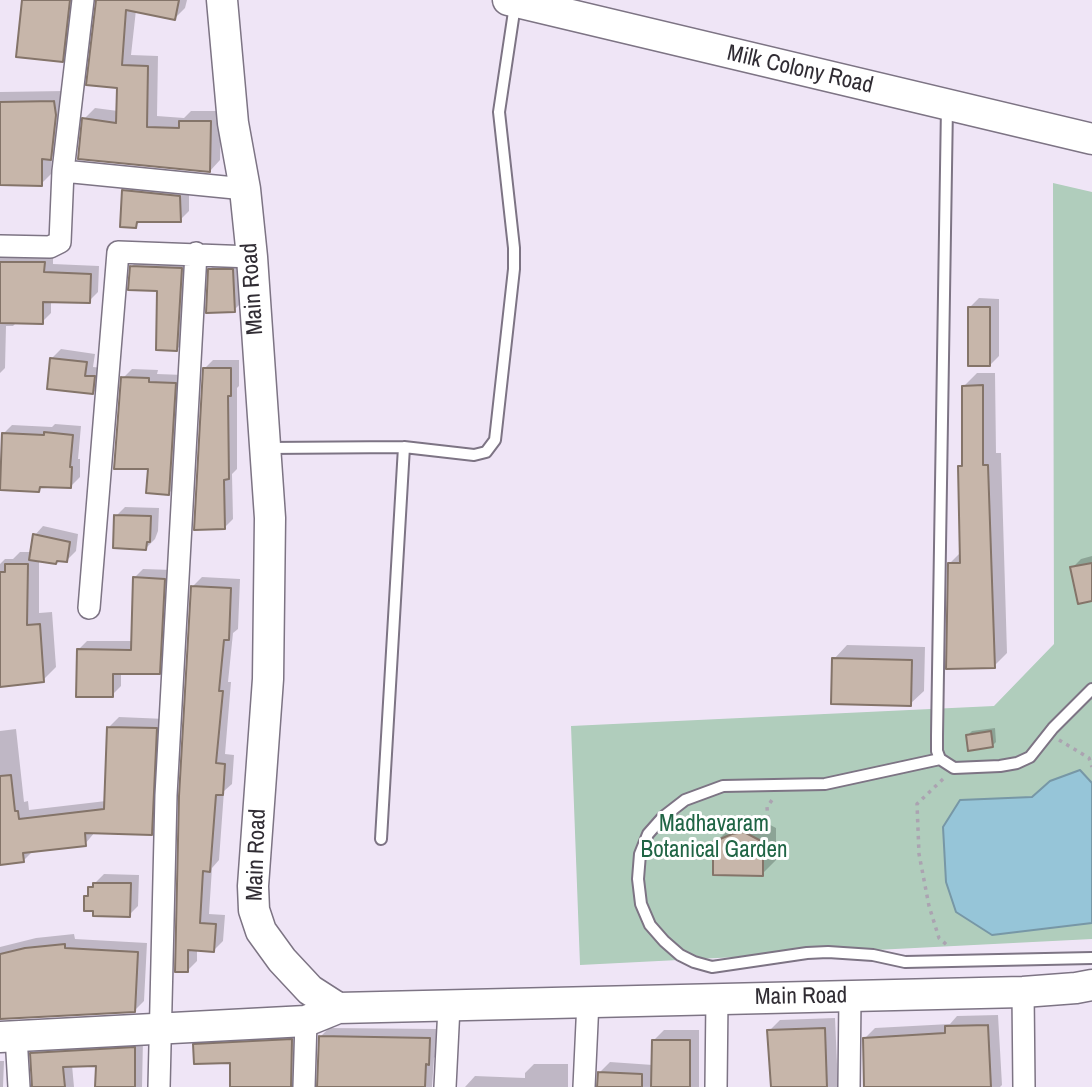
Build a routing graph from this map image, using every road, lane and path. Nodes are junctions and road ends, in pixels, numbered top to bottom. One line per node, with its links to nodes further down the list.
1 (83, 0): 6 (street)
2 (222, 0): 7 (street, Main Road)
3 (512, 1): 4 (street, Milk Colony Road); 11 (lane)
4 (947, 105): 5 (street, Milk Colony Road); 16 (lane)
5 (1092, 139)
6 (63, 171): 7 (street); 8 (street)
7 (245, 189): 10 (street, Main Road)
8 (0, 246)
9 (196, 253): 10 (street); 13 (street); 32 (street)
10 (252, 257): 12 (street, Main Road)
11 (404, 447): 12 (lane); 21 (lane)
12 (265, 448): 30 (street, Main Road)
13 (89, 608)
14 (1091, 689): 15 (lane)
15 (1048, 734): 17 (path); 18 (lane)
16 (940, 759): 18 (lane); 19 (lane)
17 (1092, 767)
18 (954, 768): 23 (path)
19 (774, 785): 20 (path); 23 (lane)
20 (760, 834)
21 (381, 839)
22 (1092, 958): 23 (lane)
23 (963, 960)
24 (1092, 985): 25 (street, Main Road)
25 (1023, 992): 26 (street, Main Road); 41 (street)
26 (850, 997): 27 (street, Main Road); 40 (street)
27 (717, 999): 28 (street, Main Road); 39 (street)
28 (588, 1001): 29 (street, Main Road); 38 (street)
29 (449, 1007): 30 (street, Main Road); 37 (street)
30 (338, 1008): 31 (street)
31 (306, 1021): 32 (street); 36 (street)
32 (158, 1030): 33 (street); 35 (street)
33 (8, 1037): 34 (street)
34 (19, 1087)
35 (159, 1087)
36 (304, 1087)
37 (446, 1087)
38 (584, 1087)
39 (716, 1087)
40 (849, 1087)
41 (1024, 1087)

